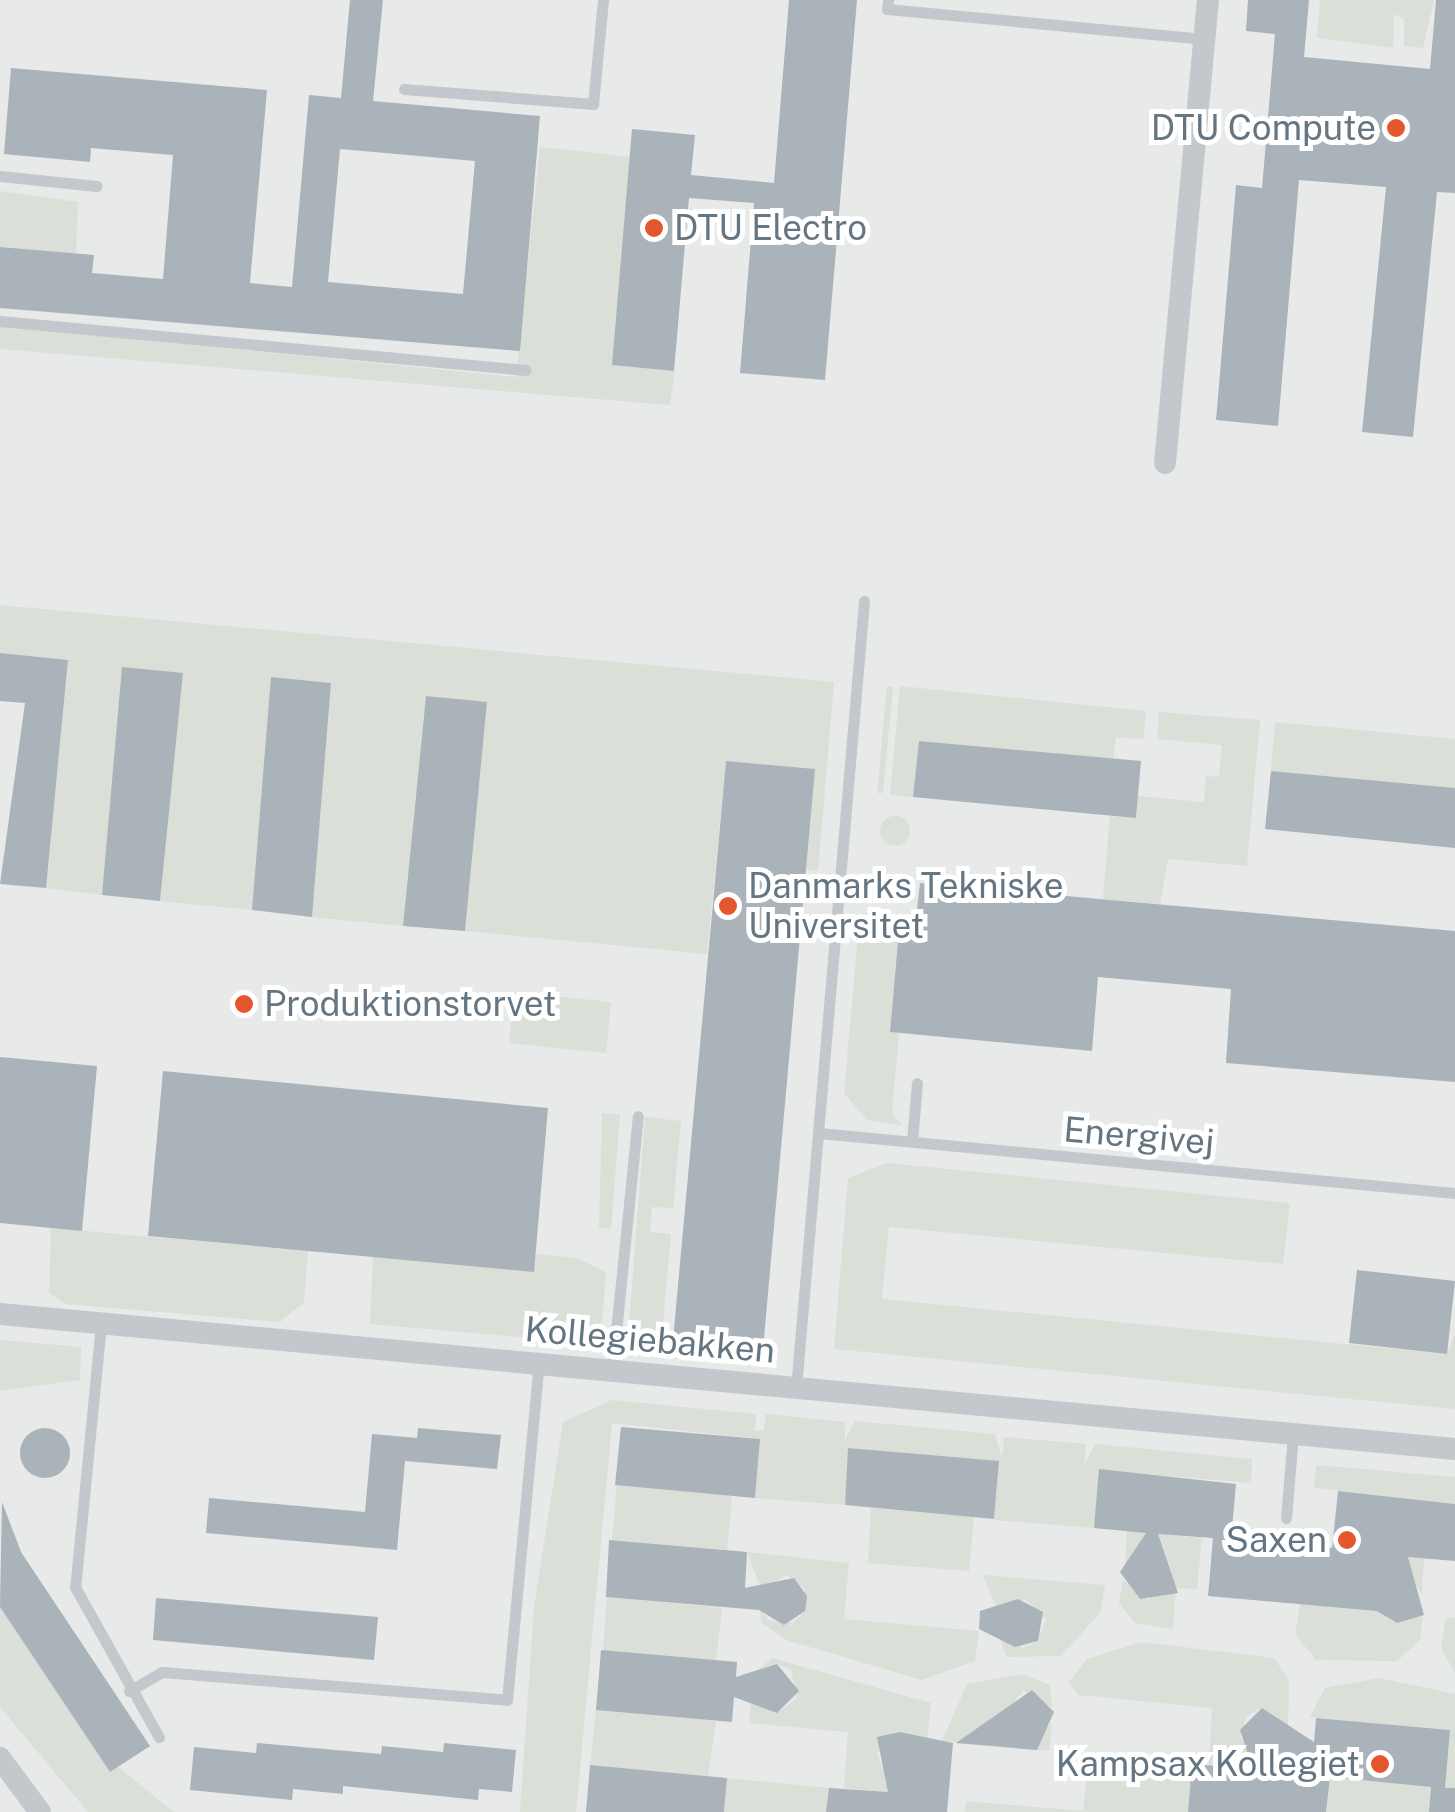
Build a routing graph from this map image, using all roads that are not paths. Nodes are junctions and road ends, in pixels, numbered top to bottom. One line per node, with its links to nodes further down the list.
1 (604, 0): 5 (lane)
2 (888, 0): 4 (lane)
3 (1208, 0): 4 (street)
4 (1205, 39): 10 (street)
5 (404, 89)
6 (0, 176): 7 (lane)
7 (96, 186)
8 (0, 321): 9 (lane)
9 (526, 370)
10 (1166, 463)
11 (864, 601): 14 (lane)
12 (917, 1083): 15 (lane)
13 (638, 1116): 20 (lane)
14 (819, 1134): 15 (lane, Energivej); 21 (lane)
15 (912, 1142): 16 (lane, Energivej)
16 (1455, 1193)
17 (0, 1314): 18 (street, Kollegiebakken)
18 (102, 1324): 19 (street, Kollegiebakken); 25 (lane)
19 (539, 1364): 20 (street, Kollegiebakken); 25 (lane)
20 (612, 1371): 21 (street, Kollegiebakken)
21 (796, 1388): 22 (street, Kollegiebakken)
22 (1294, 1434): 23 (street, Kollegiebakken); 24 (lane)
23 (1455, 1450)
24 (1286, 1518)
25 (130, 1691): 26 (lane)
26 (158, 1737)
27 (0, 1758): 28 (street)
28 (40, 1812)

